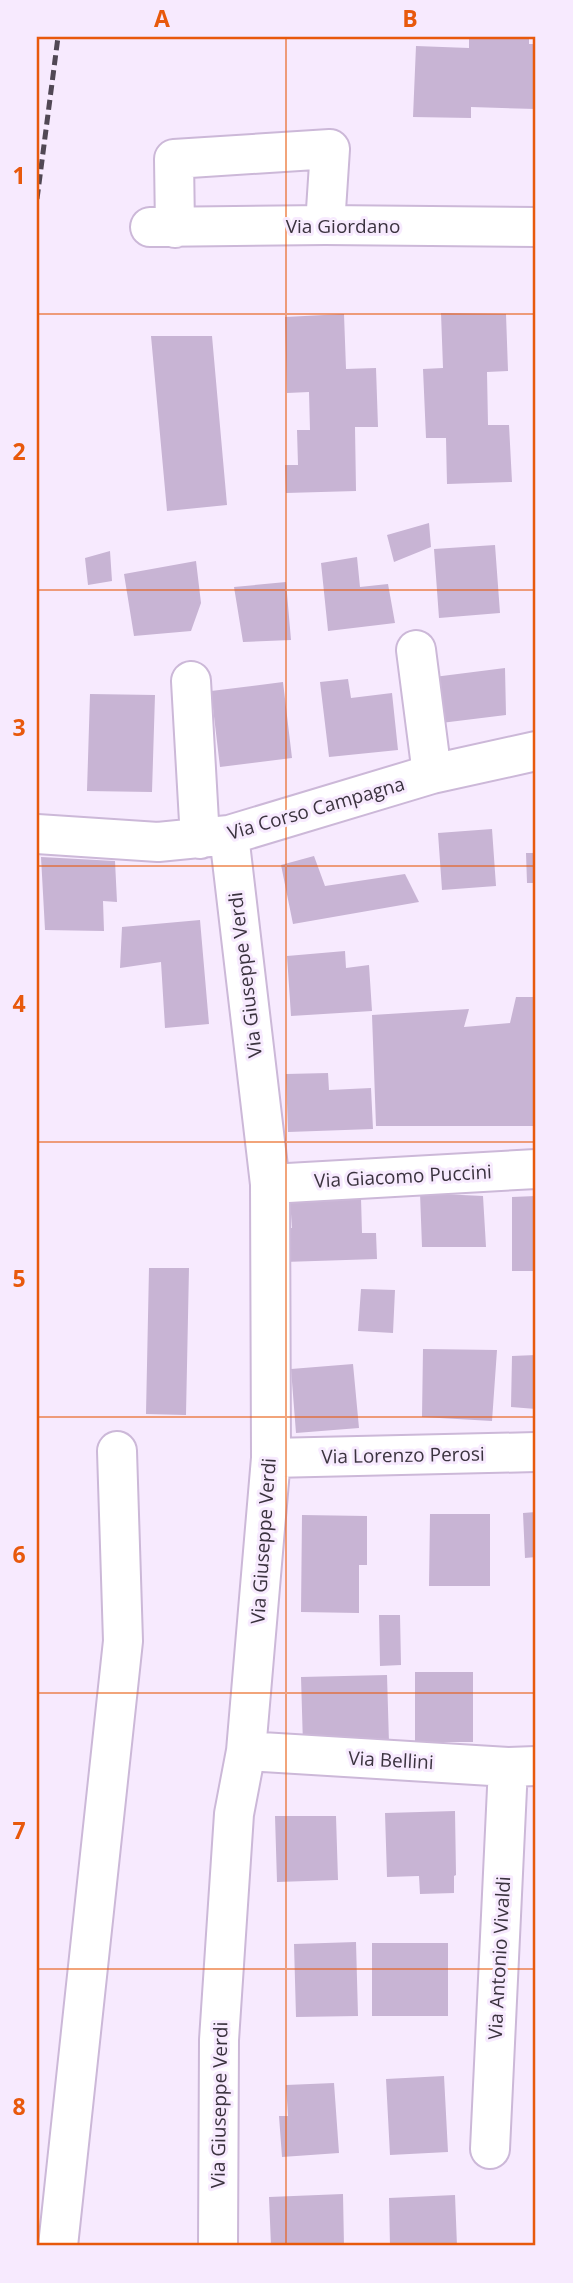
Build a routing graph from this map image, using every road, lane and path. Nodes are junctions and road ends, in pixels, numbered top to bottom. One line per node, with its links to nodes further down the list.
1 (325, 225): 1 (street, Via Giordano); 2 (street, Via Giordano)
2 (536, 227)
3 (416, 650): 6 (street)
4 (191, 681): 8 (street, Via Corso Campagna)
5 (536, 751): 6 (street, Via Corso Campagna)
6 (432, 774): 8 (street, Via Corso Campagna)
7 (37, 834): 8 (street, Via Corso Campagna)
8 (214, 837): 10 (street, Via Giuseppe Verdi)
9 (536, 1169): 10 (street, Via Giacomo Puccini)
10 (270, 1184): 13 (street, Via Giuseppe Verdi)
11 (117, 1451): 17 (street)
12 (536, 1452): 13 (street, Via Lorenzo Perosi)
13 (271, 1458): 14 (street, Via Giuseppe Verdi)
14 (246, 1751): 15 (street, Via Bellini); 18 (street, Via Giuseppe Verdi)
15 (522, 1766): 16 (street, Via Antonio Vivaldi)
16 (490, 2149)
17 (58, 2246)
18 (218, 2246)

